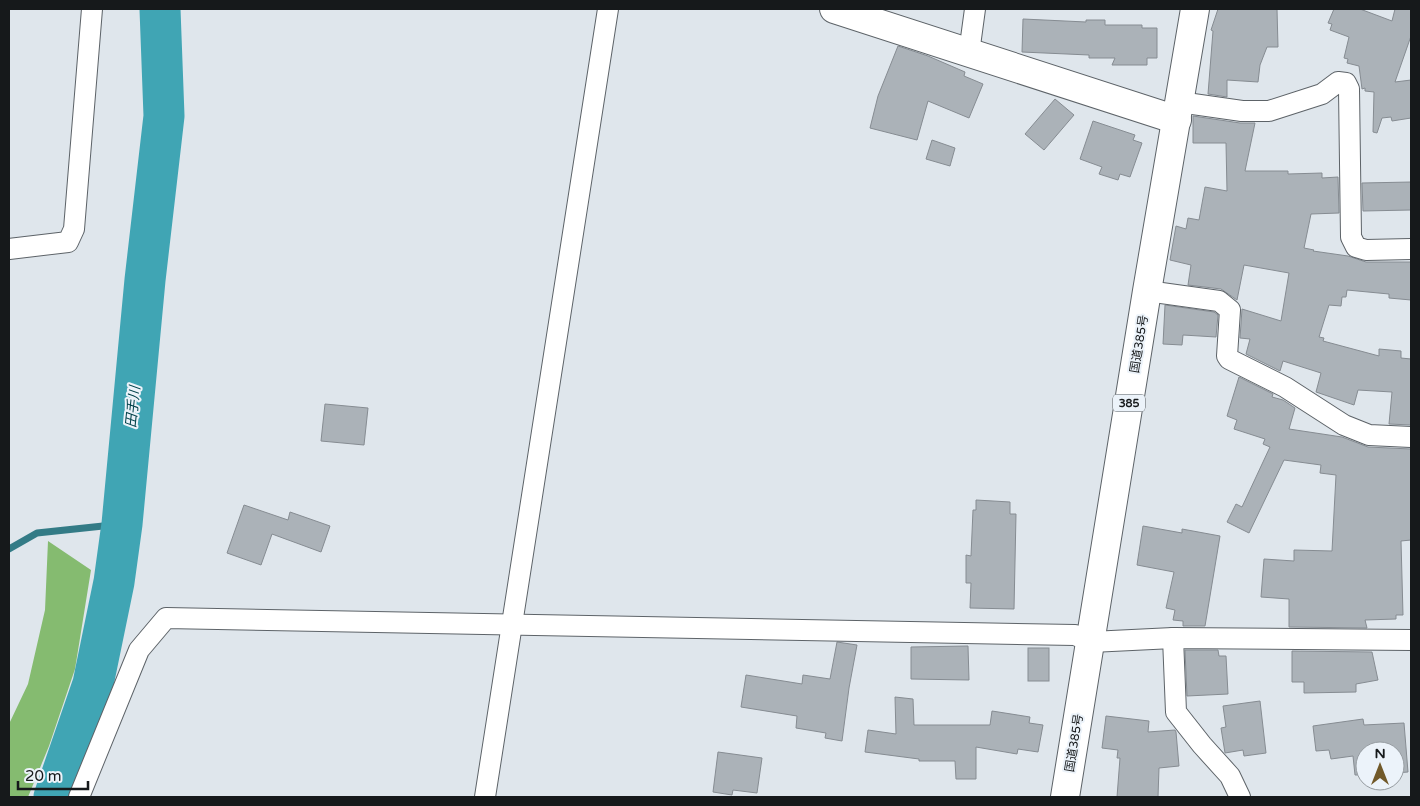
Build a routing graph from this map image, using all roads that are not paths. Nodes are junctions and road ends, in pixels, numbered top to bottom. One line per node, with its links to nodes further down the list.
1 (92, 9): 8 (street)
2 (608, 9): 12 (street)
3 (834, 9): 6 (main road)
4 (975, 9): 6 (street)
5 (1195, 9): 7 (main road, 国道385号 / 385)
6 (969, 53): 7 (main road)
7 (1178, 111): 9 (street); 10 (main road, 国道385号 / 385)
8 (9, 249)
9 (1411, 249)
10 (1147, 291): 11 (street); 15 (main road, 国道385号 / 385)
11 (1411, 437)
12 (511, 626): 15 (street); 16 (street); 17 (street)
13 (1173, 638): 14 (street); 15 (street); 19 (street)
14 (1411, 640)
15 (1091, 642): 18 (main road, 国道385号 / 385)
16 (79, 797)
17 (485, 797)
18 (1065, 797)
19 (1240, 797)

